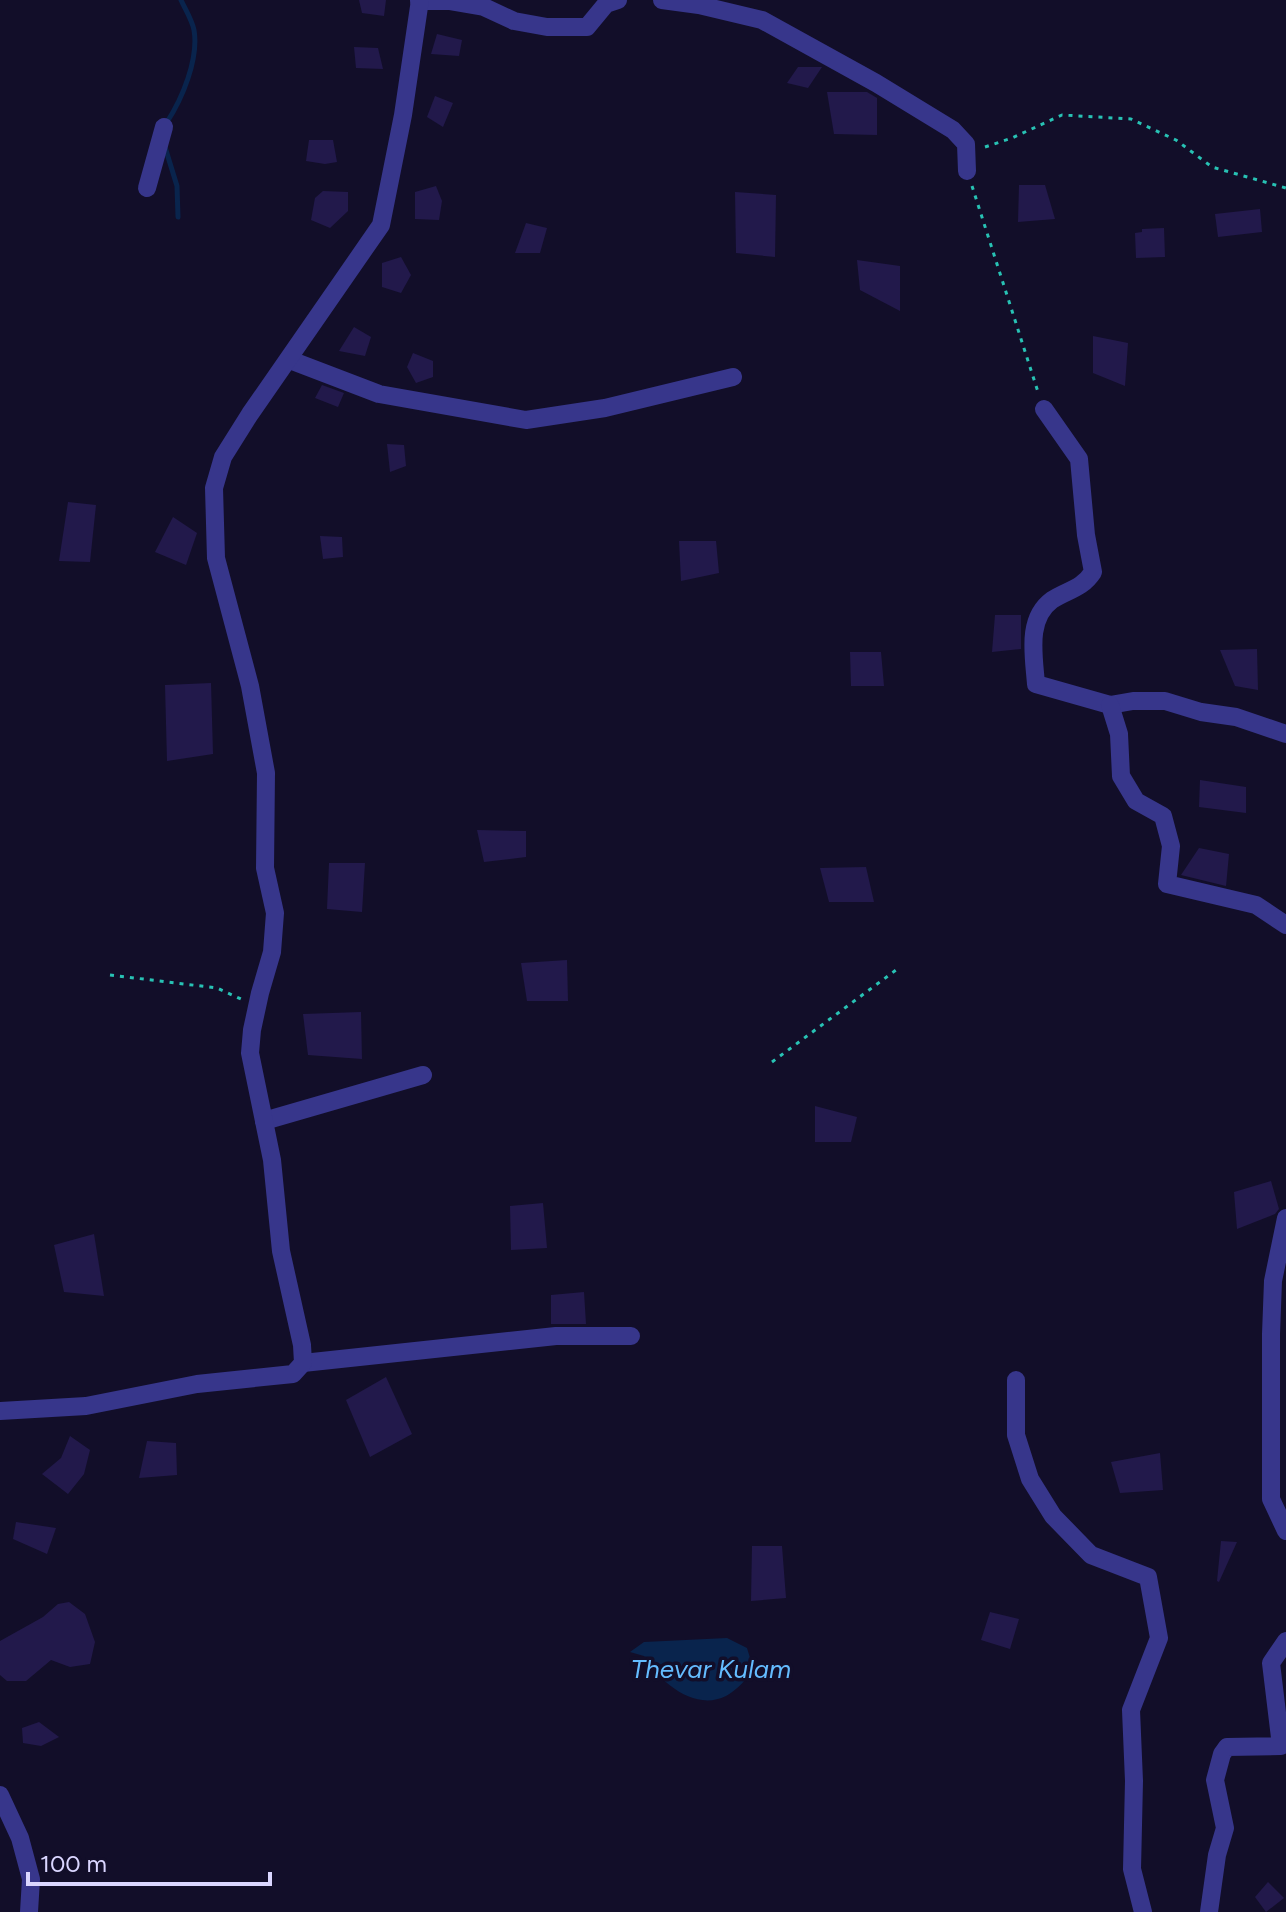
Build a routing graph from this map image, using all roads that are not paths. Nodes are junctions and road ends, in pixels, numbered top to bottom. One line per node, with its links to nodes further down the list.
1 (618, 0): 3 (street)
2 (662, 0): 5 (street)
3 (420, 1): 7 (street)
4 (164, 127): 6 (street)
5 (966, 162)
6 (147, 188)
7 (290, 360): 8 (street); 14 (street)
8 (733, 377)
9 (1044, 409): 10 (street)
10 (1110, 705): 11 (street); 12 (street)
11 (1286, 734)
12 (1286, 925)
13 (423, 1075): 14 (street)
14 (264, 1121): 17 (street)
15 (1286, 1218): 20 (street)
16 (631, 1336): 17 (street)
17 (303, 1363): 19 (street)
18 (1016, 1380): 24 (street)
19 (0, 1411)
20 (1286, 1531)
21 (1286, 1641): 25 (street)
22 (0, 1795): 23 (street)
23 (29, 1912)
24 (1143, 1912)
25 (1209, 1912)

